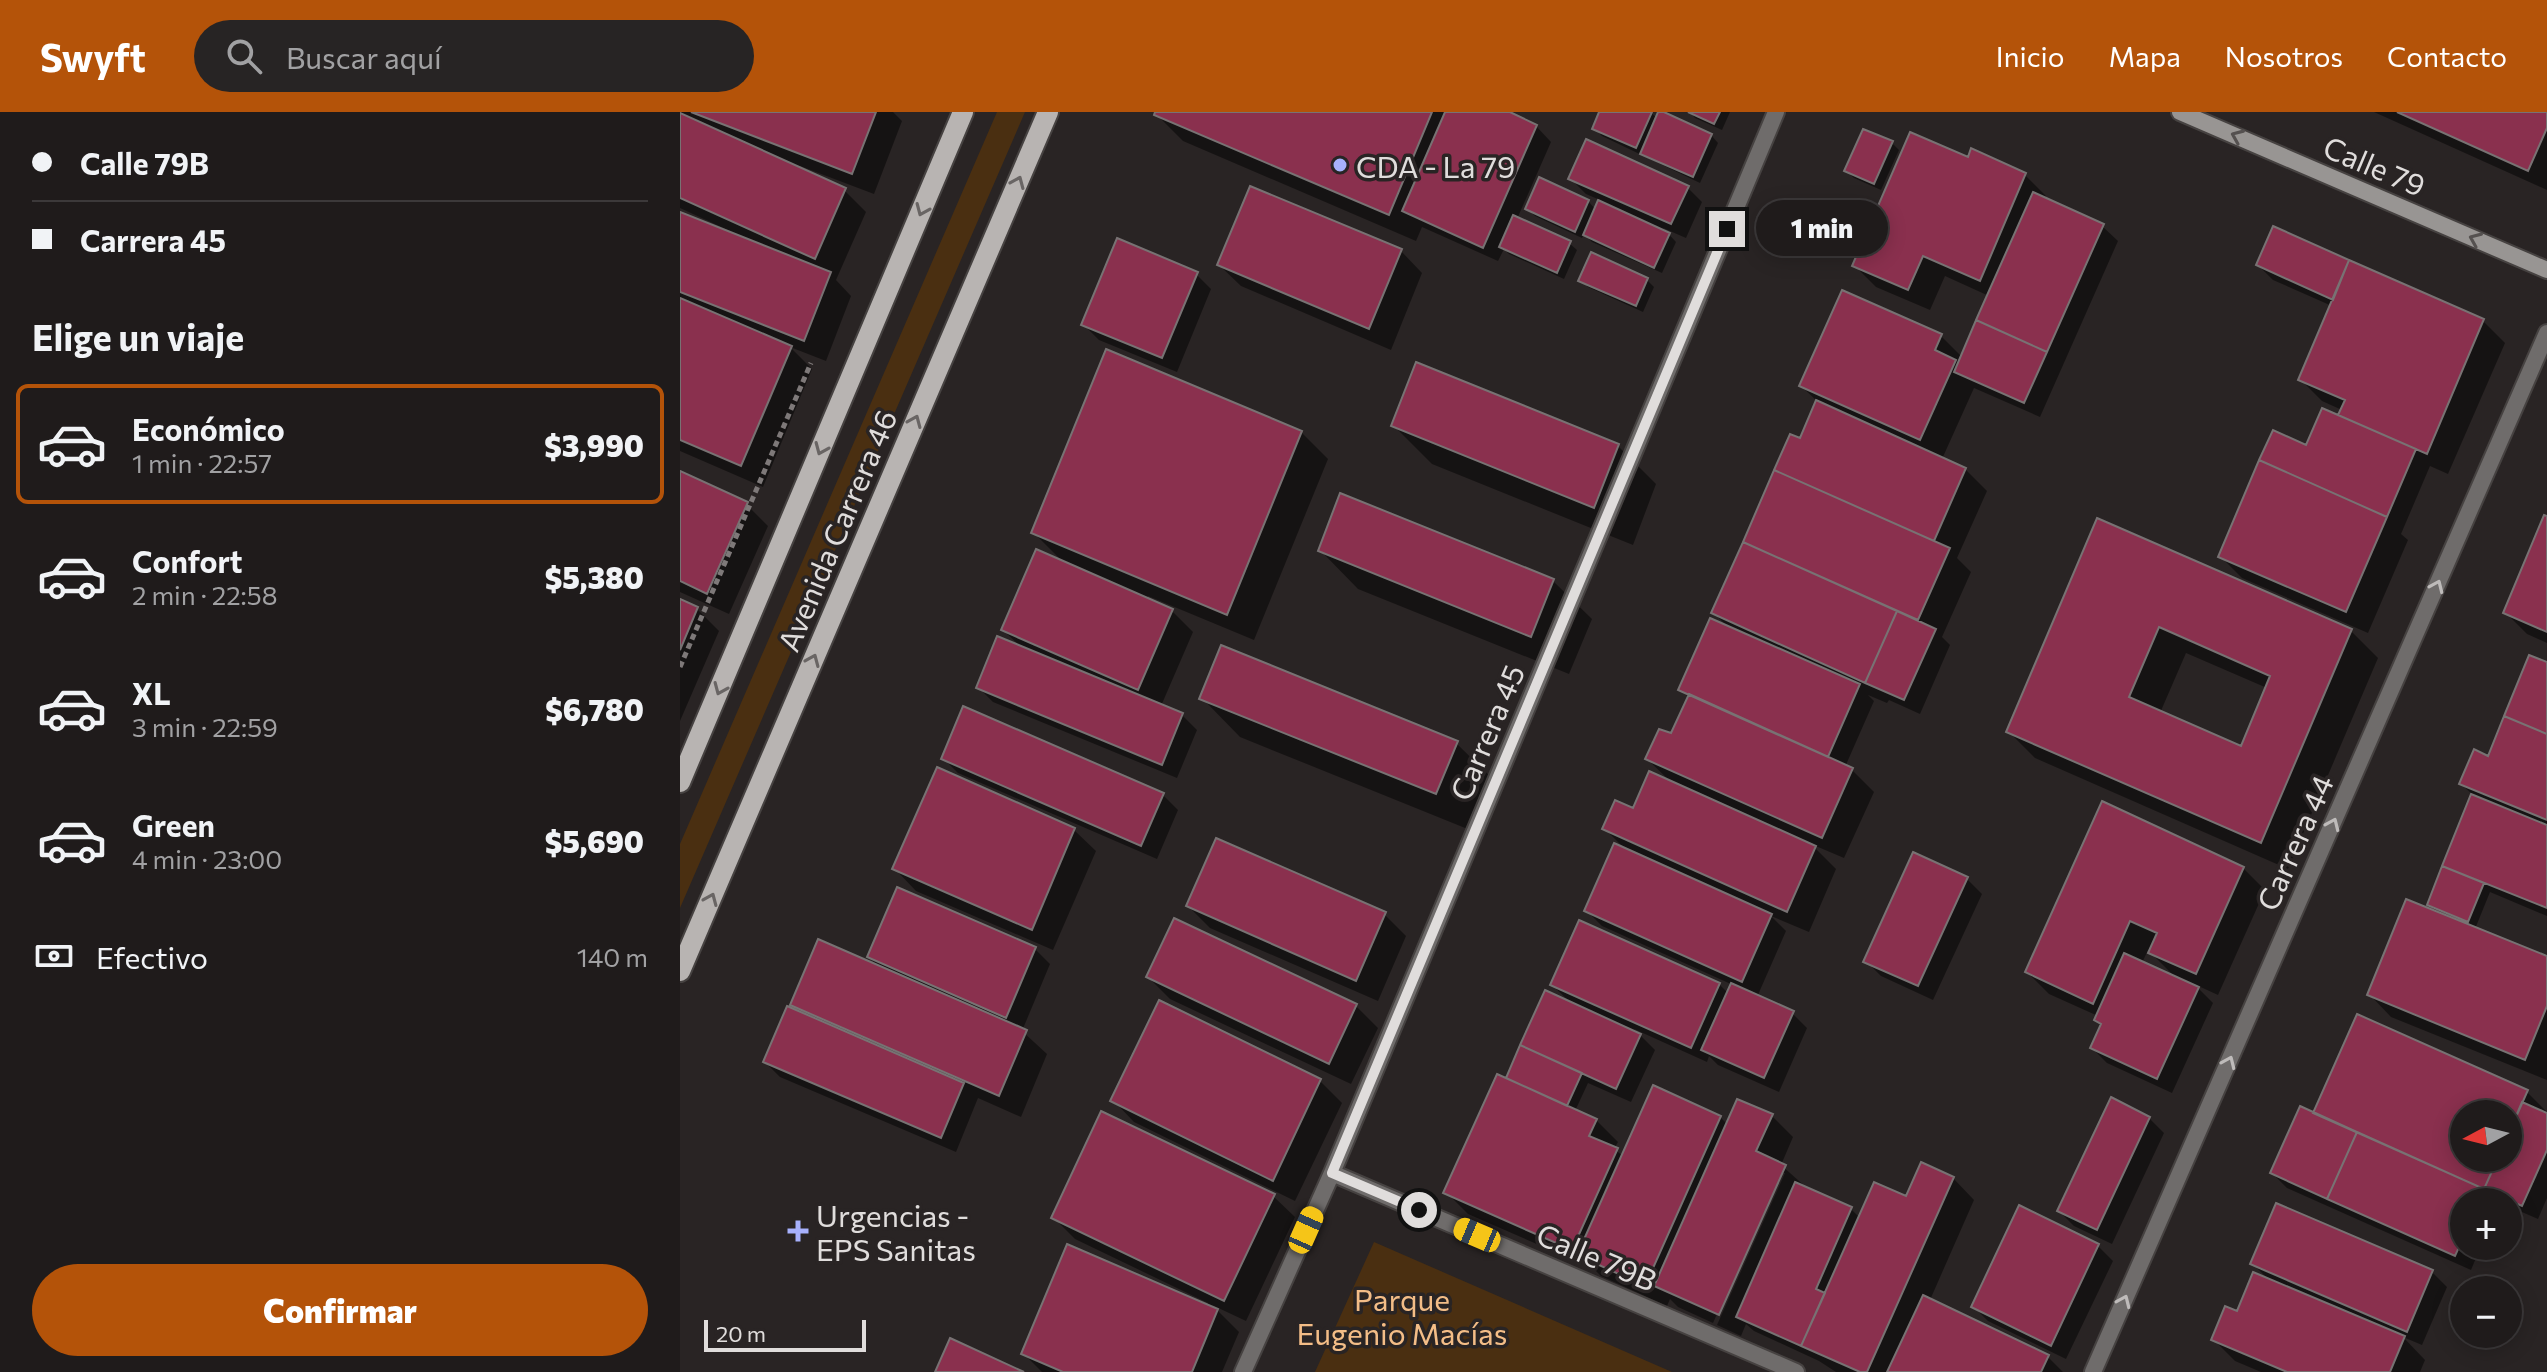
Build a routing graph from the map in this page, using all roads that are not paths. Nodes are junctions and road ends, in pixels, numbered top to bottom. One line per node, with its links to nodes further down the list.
1 (963, 112): 7 (main road, Avenida Carrera 46, one-way to 7)
2 (1048, 112): 8 (main road, Avenida Carrera 46, one-way to 2)
3 (1776, 112): 9 (street, Carrera 45)
4 (2180, 112): 5 (main road, Calle 79, one-way to 4)
5 (2547, 270)
6 (2547, 333): 12 (street, Carrera 44, one-way to 6)
7 (680, 782)
8 (680, 971)
9 (1332, 1173): 10 (street, Carrera 45); 11 (street, Calle 79B)
10 (1243, 1372)
11 (1796, 1372)
12 (2093, 1372)

